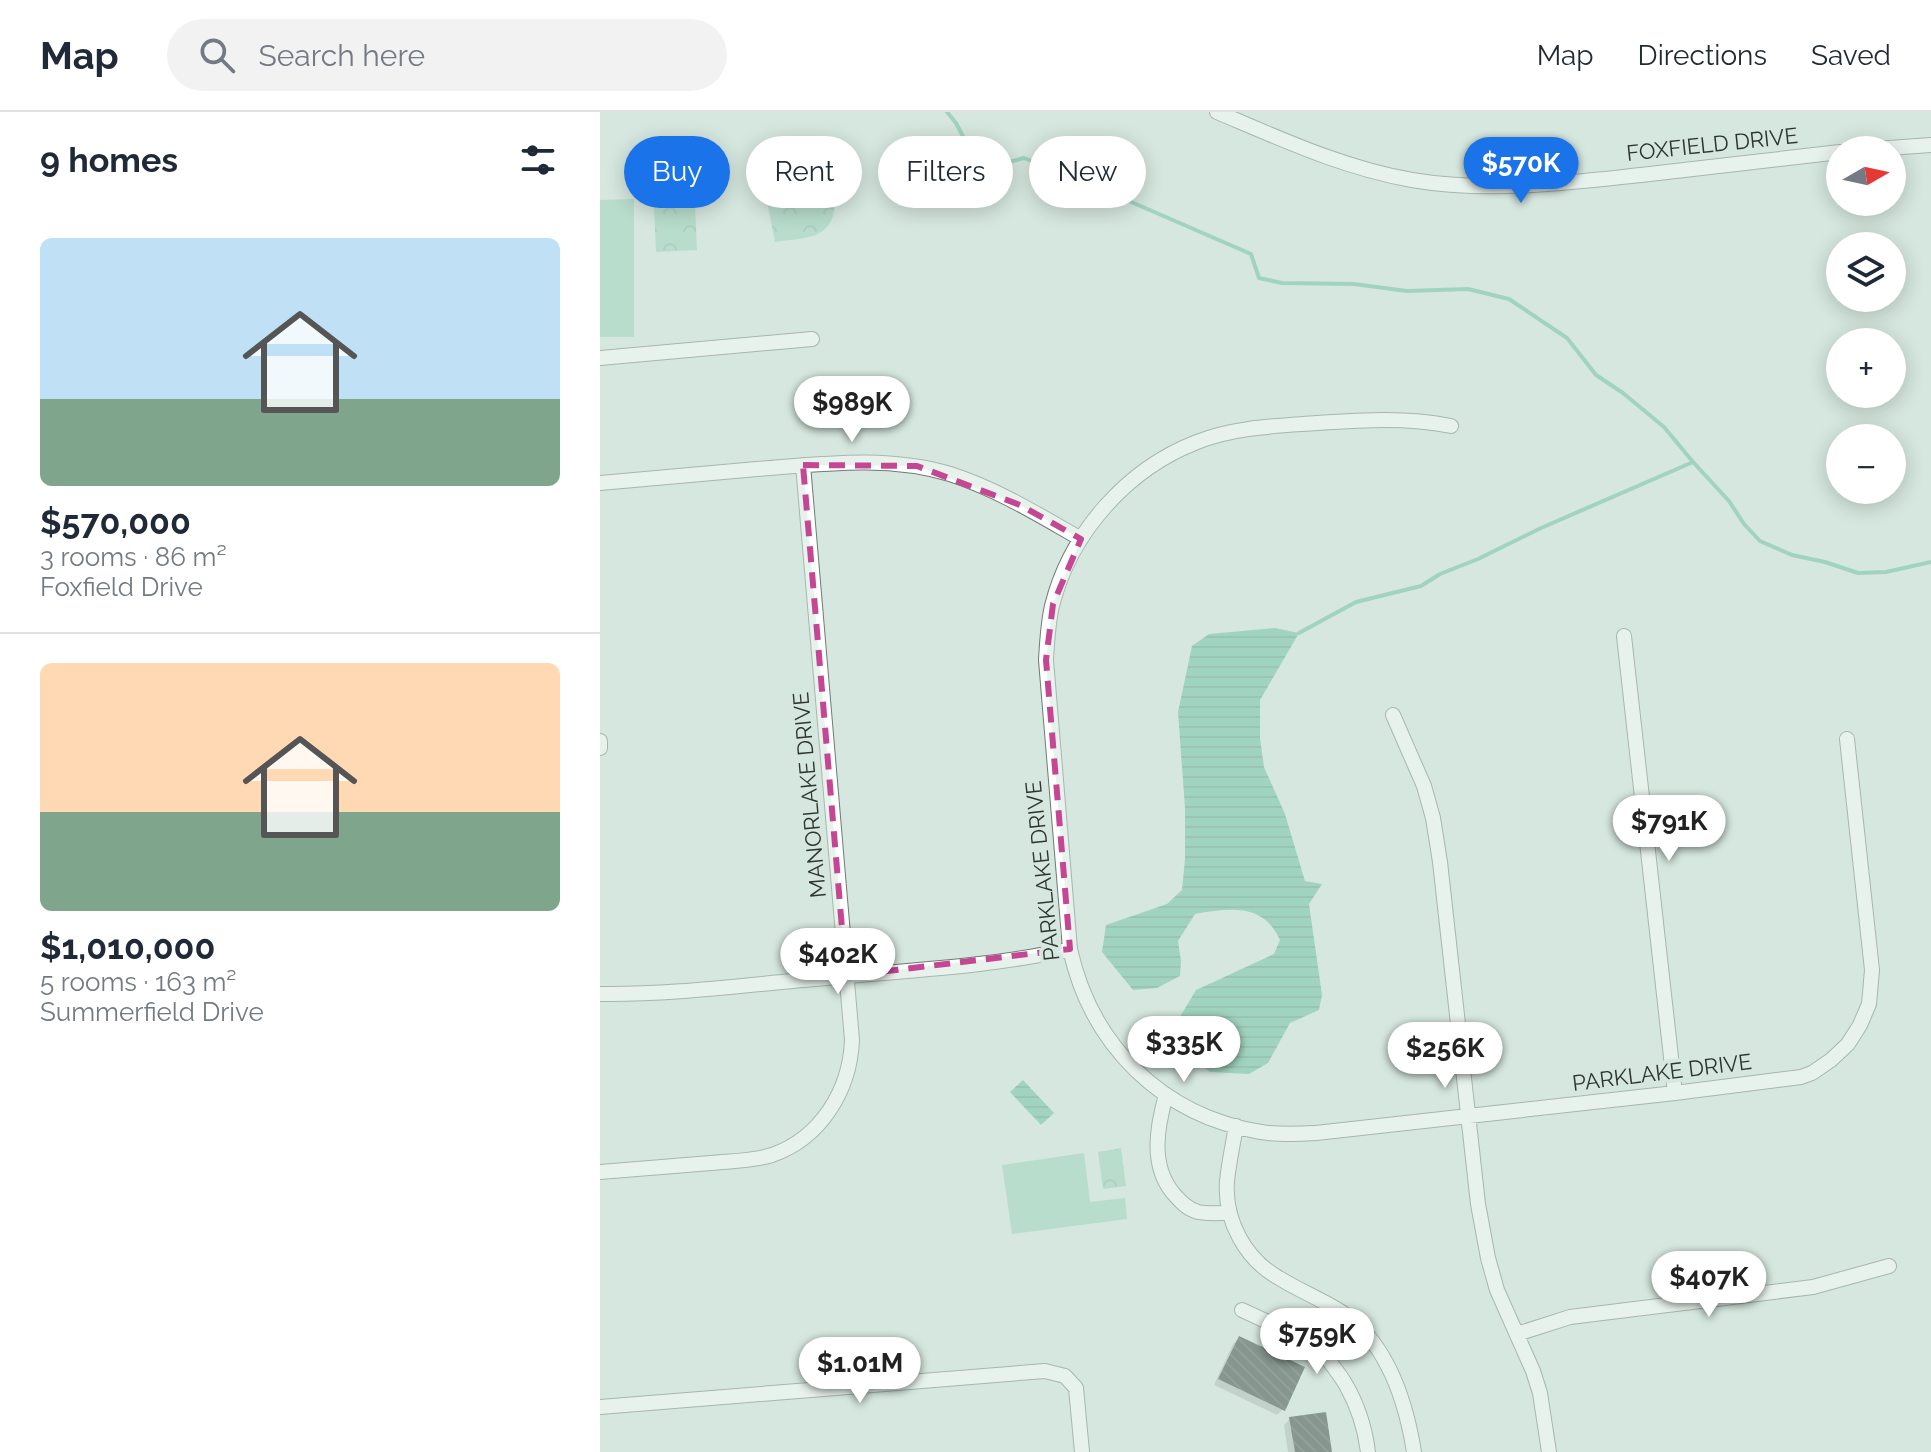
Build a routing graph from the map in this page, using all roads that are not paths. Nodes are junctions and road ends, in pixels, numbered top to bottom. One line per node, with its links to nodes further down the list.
1 (1217, 112): 4 (street, FOXFIELD DRIVE)
2 (1931, 145): 3 (street)
3 (1906, 147)
4 (1826, 154)
5 (812, 339): 6 (street)
6 (600, 358)
7 (1451, 426): 10 (street, PARKLAKE DRIVE)
8 (803, 465): 9 (street); 10 (street); 17 (street, MANORLAKE DRIVE)
9 (600, 483)
10 (1081, 539): 16 (street, PARKLAKE DRIVE)
11 (1624, 636): 19 (street)
12 (1393, 715): 21 (street)
13 (1847, 739): 19 (street, PARKLAKE DRIVE)
14 (600, 741): 15 (street)
15 (600, 748)
16 (1070, 949): 17 (street); 20 (street, PARKLAKE DRIVE)
17 (846, 976): 18 (street); 23 (street, MANORLAKE DRIVE)
18 (600, 994)
19 (1675, 1093): 21 (street, PARKLAKE DRIVE)
20 (1166, 1095): 22 (street, PARKLAKE DRIVE); 24 (street)
21 (1467, 1116): 22 (street, PARKLAKE DRIVE); 28 (street)
22 (1236, 1126): 24 (street)
23 (600, 1172)
24 (1230, 1213): 26 (street)
25 (1889, 1266): 28 (street)
26 (1329, 1305): 29 (street); 33 (street)
27 (1242, 1310): 29 (street)
28 (1517, 1334): 34 (street)
29 (1318, 1337): 32 (street)
30 (600, 1407): 31 (street)
31 (1082, 1452)
32 (1368, 1452)
33 (1414, 1452)
34 (1549, 1452)

